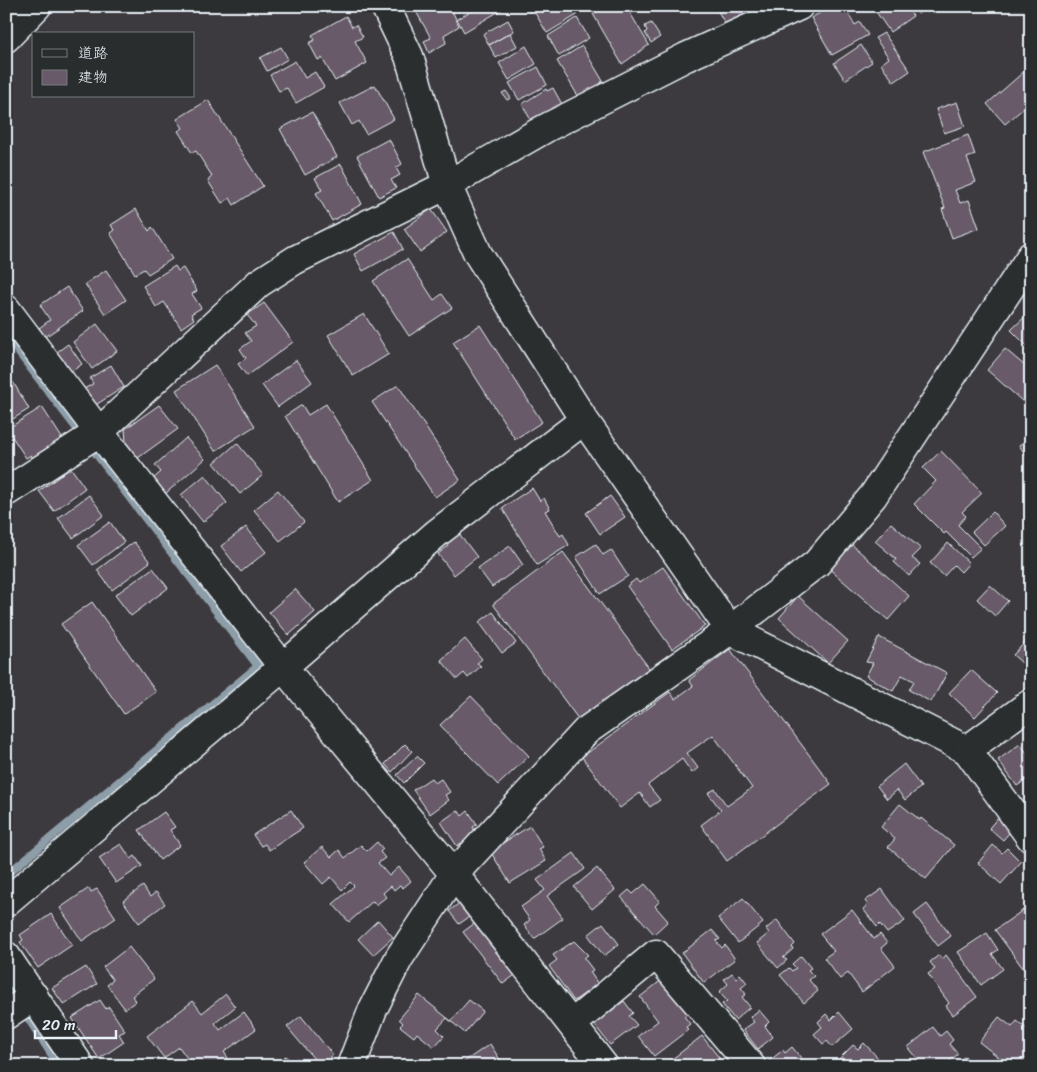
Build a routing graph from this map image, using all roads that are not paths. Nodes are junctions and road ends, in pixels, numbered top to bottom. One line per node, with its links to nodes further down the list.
1 (37, 6): 4 (street)
2 (385, 6): 5 (street)
3 (799, 6): 5 (street)
4 (6, 38)
5 (447, 185): 8 (street); 9 (street)
6 (1031, 256): 11 (street)
7 (6, 309): 9 (street)
8 (584, 420): 11 (street); 12 (street)
9 (99, 432): 10 (street); 12 (street)
10 (6, 492)
11 (730, 630): 14 (street); 16 (street)
12 (283, 667): 16 (street); 17 (street)
13 (1031, 703): 14 (street)
14 (967, 750): 15 (street)
15 (1031, 838)
16 (454, 874): 21 (street); 23 (street)
17 (6, 902)
18 (6, 956): 19 (street)
19 (34, 996): 20 (street); 22 (street)
20 (9, 1013)
21 (572, 1024): 24 (street); 25 (street)
22 (80, 1066)
23 (351, 1066)
24 (604, 1066)
25 (751, 1066)

